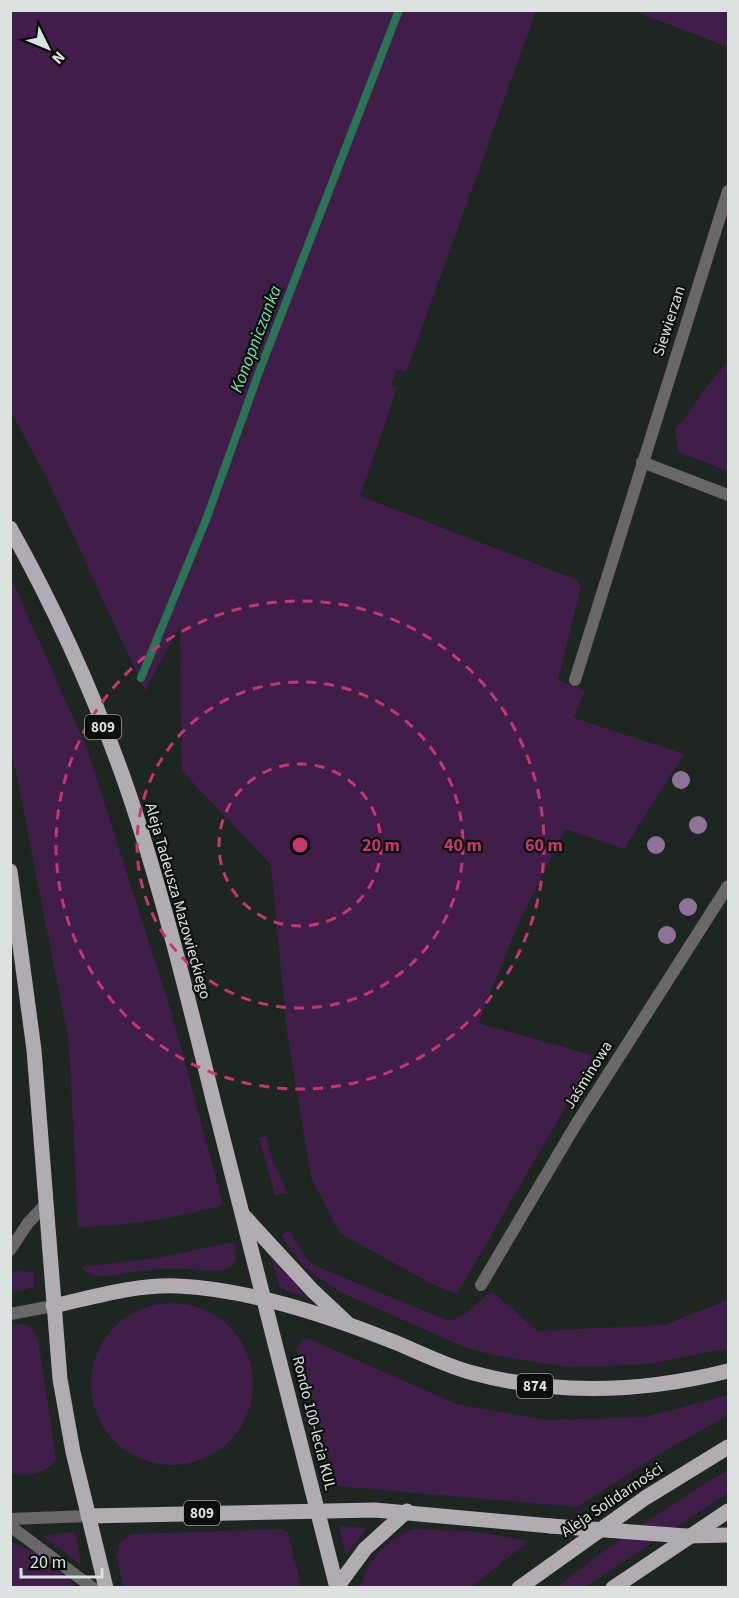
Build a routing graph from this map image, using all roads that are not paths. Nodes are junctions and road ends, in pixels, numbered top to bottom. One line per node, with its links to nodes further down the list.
1 (729, 191): 2 (street, Siewierzan)
2 (642, 462): 3 (street); 5 (street, Siewierzan)
3 (729, 495)
4 (10, 528): 9 (main road, Aleja Tadeusza Mazowieckiego / 809)
5 (574, 680)
6 (10, 871): 8 (main road)
7 (729, 886): 11 (street, Jaśminowa)
8 (46, 1204): 10 (street); 13 (main road)
9 (243, 1215): 12 (main road, Aleja Tadeusza Mazowieckiego / 809); 15 (main road, 874)
10 (10, 1250)
11 (481, 1285)
12 (264, 1300): 13 (main road); 15 (main road, 874); 18 (main road, Rondo 100-lecia KUL / 809)
13 (53, 1306): 14 (street); 21 (main road)
14 (10, 1314)
15 (349, 1325): 16 (main road, 874)
16 (729, 1371)
17 (729, 1447): 28 (main road, Aleja Solidarności)
18 (317, 1509): 20 (main road); 21 (main road, Rondo 100-lecia KUL / 809); 27 (main road, 809)
19 (729, 1511): 29 (main road)
20 (407, 1512): 24 (main road, bridge); 27 (main road)
21 (88, 1516): 22 (street); 26 (main road)
22 (10, 1519)
23 (10, 1526): 25 (street)
24 (729, 1535)
25 (93, 1587)
26 (106, 1587)
27 (337, 1587)
28 (519, 1587)
29 (613, 1587)

